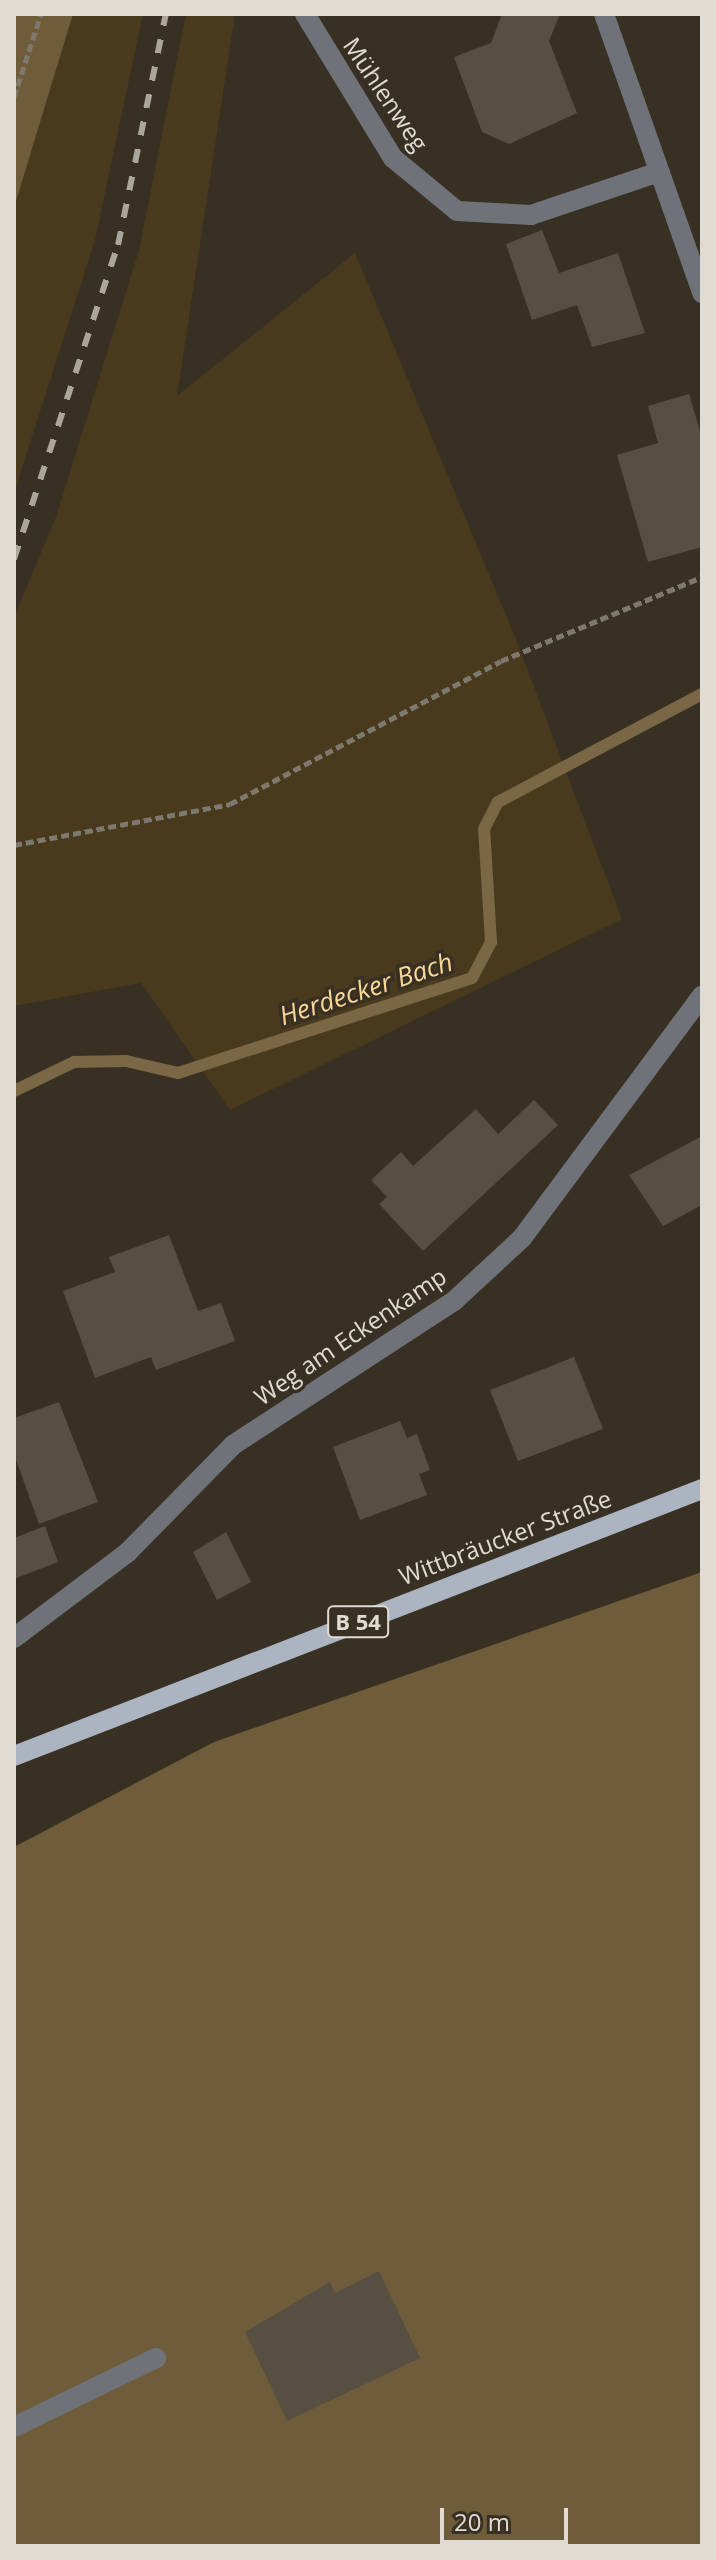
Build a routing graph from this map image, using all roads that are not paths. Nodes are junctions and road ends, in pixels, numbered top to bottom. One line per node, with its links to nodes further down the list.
1 (305, 14): 3 (street, Mühlenweg)
2 (604, 14): 3 (street)
3 (659, 172): 4 (street)
4 (702, 293)
5 (702, 996): 7 (street, Weg am Eckenkamp)
6 (702, 1489): 8 (main road, Wittbräucker Straße / B 54)
7 (14, 1638)
8 (14, 1756)
9 (156, 2358): 10 (street)
10 (14, 2427)

